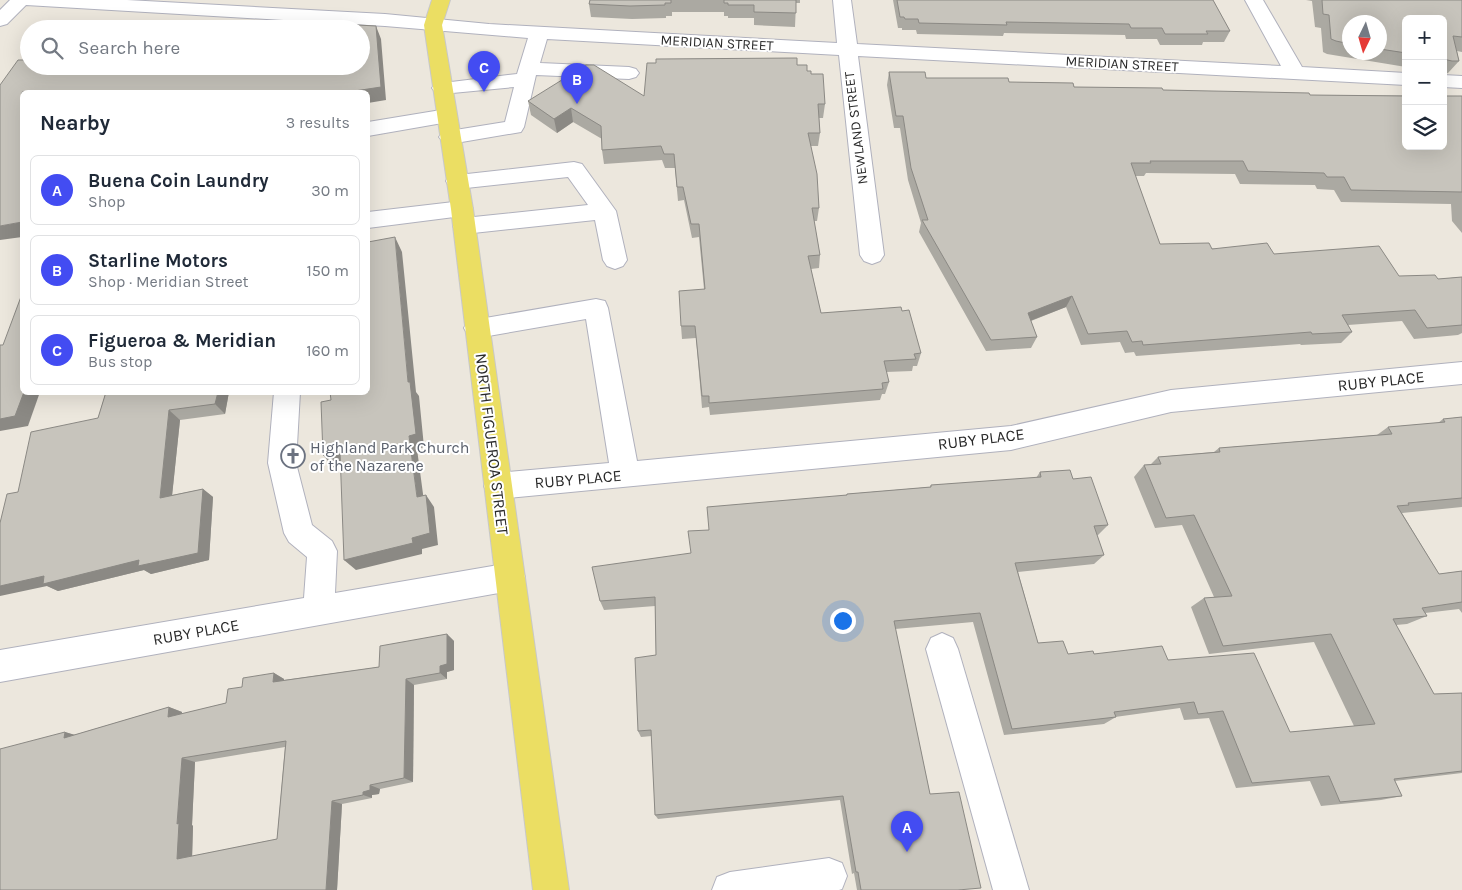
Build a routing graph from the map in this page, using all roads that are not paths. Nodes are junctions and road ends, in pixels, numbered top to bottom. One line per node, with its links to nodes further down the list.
1 (21, 0): 6 (street)
2 (29, 0): 7 (street, MERIDIAN STREET)
3 (441, 0): 7 (main road, NORTH FIGUEROA STREET)
4 (842, 0): 10 (street, NEWLAND STREET)
5 (1254, 0): 13 (street)
6 (0, 20)
7 (433, 25): 8 (street, MERIDIAN STREET); 18 (main road, NORTH FIGUEROA STREET)
8 (538, 33): 9 (street, MERIDIAN STREET); 14 (street)
9 (604, 36): 10 (street, MERIDIAN STREET); 11 (street)
10 (847, 50): 13 (street, MERIDIAN STREET); 25 (street, NEWLAND STREET)
11 (596, 71): 12 (street); 14 (street)
12 (629, 73)
13 (1294, 73): 15 (street, MERIDIAN STREET)
14 (527, 74): 18 (street); 19 (street)
15 (1402, 79)
16 (1447, 81): 17 (street)
17 (1462, 82)
18 (442, 88): 19 (main road, NORTH FIGUEROA STREET)
19 (448, 126): 20 (street); 21 (main road, NORTH FIGUEROA STREET)
20 (370, 129)
21 (457, 181): 22 (street); 23 (main road, NORTH FIGUEROA STREET)
22 (605, 211): 23 (street); 26 (street)
23 (463, 218): 24 (street); 27 (main road, NORTH FIGUEROA STREET)
24 (370, 220)
25 (872, 255)
26 (615, 260)
27 (477, 328): 30 (street); 31 (main road, NORTH FIGUEROA STREET)
28 (1462, 373): 30 (street, RUBY PLACE)
29 (287, 395): 33 (street)
30 (625, 474): 31 (street, RUBY PLACE)
31 (498, 486): 32 (main road, NORTH FIGUEROA STREET)
32 (510, 577): 33 (street, RUBY PLACE); 38 (main road, NORTH FIGUEROA STREET)
33 (320, 610): 35 (street, RUBY PLACE)
34 (942, 649): 40 (street)
35 (0, 666)
36 (829, 876): 37 (street)
37 (780, 886): 39 (street)
38 (551, 890)
39 (730, 890)
40 (1011, 890)

